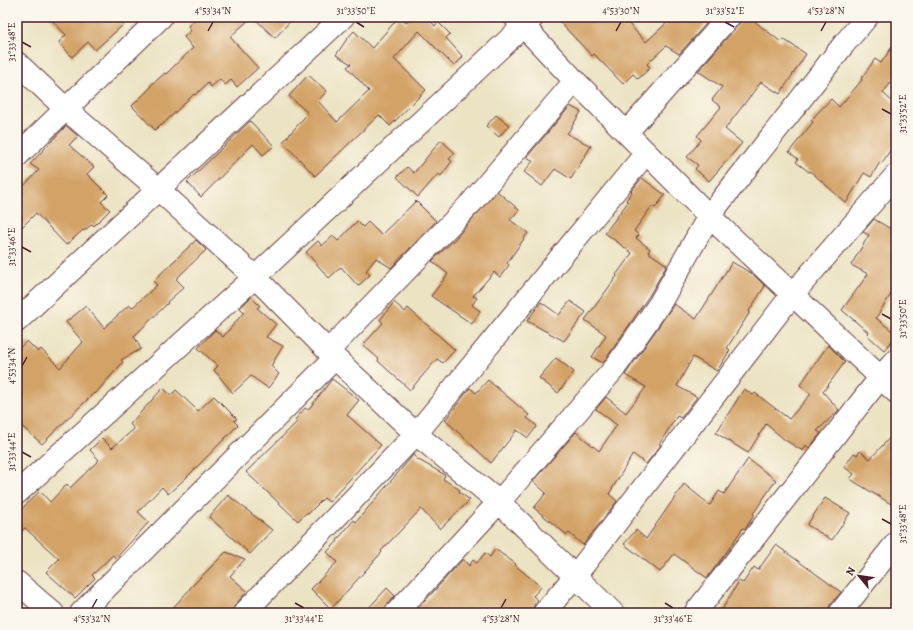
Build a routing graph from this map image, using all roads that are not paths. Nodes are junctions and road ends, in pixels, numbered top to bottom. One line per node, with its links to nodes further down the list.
1 (161, 17): 8 (street)
2 (343, 17): 13 (street)
3 (729, 17): 9 (street)
4 (867, 17): 14 (street)
5 (524, 20): 7 (street); 15 (street)
6 (17, 63): 8 (street)
7 (575, 81): 9 (street); 18 (street)
8 (66, 109): 11 (street); 13 (street)
9 (627, 132): 10 (street)
10 (646, 153): 14 (street); 21 (street)
11 (17, 156)
12 (896, 175): 16 (street)
13 (158, 189): 15 (street); 17 (street)
14 (709, 216): 16 (street); 23 (street)
15 (255, 277): 18 (street); 22 (street)
16 (792, 295): 20 (street); 25 (street)
17 (17, 321)
18 (331, 354): 21 (street); 28 (street)
19 (896, 360): 20 (street)
20 (888, 385): 33 (street)
21 (416, 434): 23 (street); 29 (street)
22 (17, 493)
23 (500, 502): 25 (street); 30 (street)
24 (896, 543): 34 (street)
25 (575, 576): 31 (street); 32 (street)
26 (17, 582): 27 (street)
27 (53, 613)
28 (81, 613)
29 (244, 613)
30 (396, 613)
31 (544, 613)
32 (613, 613)
33 (695, 613)
34 (840, 613)

